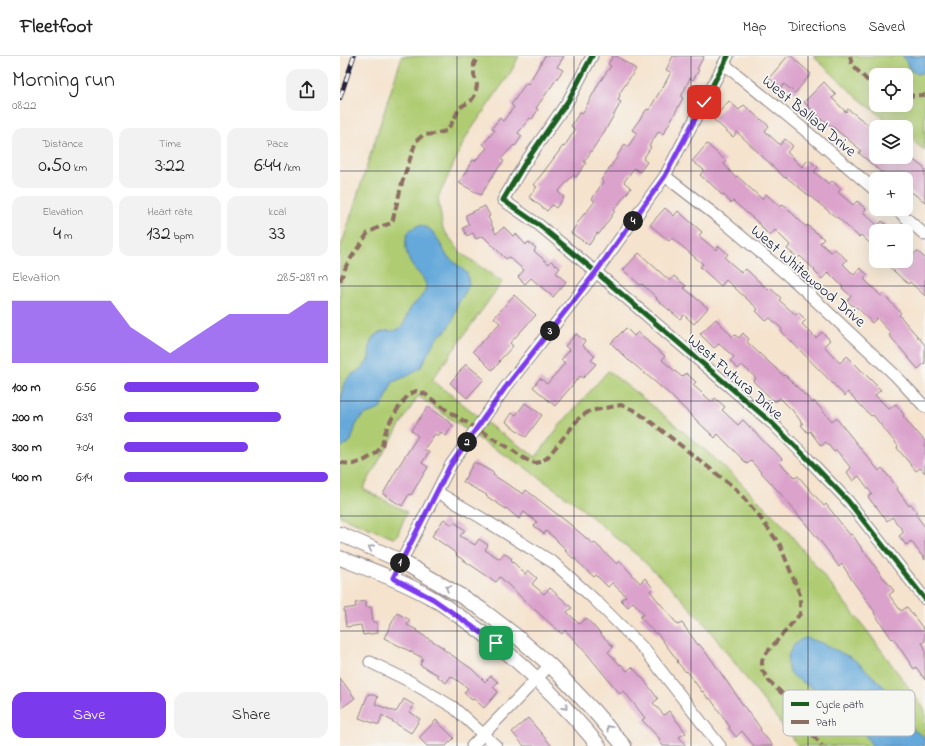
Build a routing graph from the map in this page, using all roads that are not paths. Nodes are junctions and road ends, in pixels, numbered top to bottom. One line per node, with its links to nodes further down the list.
1 (592, 56): 7 (street, West Futura Drive)
2 (726, 60): 3 (street); 4 (street, West Ballad Drive)
3 (665, 176): 7 (street); 8 (street, West Whitewood Drive)
4 (869, 185)
5 (904, 216): 6 (street)
6 (925, 235)
7 (596, 272): 9 (street); 14 (street, West Futura Drive)
8 (925, 407)
9 (437, 492): 12 (street); 23 (street)
10 (340, 534): 12 (main road, one-way to 10)
11 (340, 558): 13 (main road)
12 (401, 561): 13 (street); 16 (main road, one-way to 12)
13 (393, 578): 17 (main road)
14 (925, 600)
15 (370, 662): 18 (street)
16 (550, 665): 17 (street); 22 (main road, one-way to 16)
17 (537, 679): 18 (street); 21 (main road, one-way to 21)
18 (483, 734): 19 (street); 20 (street)
19 (472, 746)
20 (496, 746)
21 (599, 746)
22 (624, 746)
23 (720, 746)

